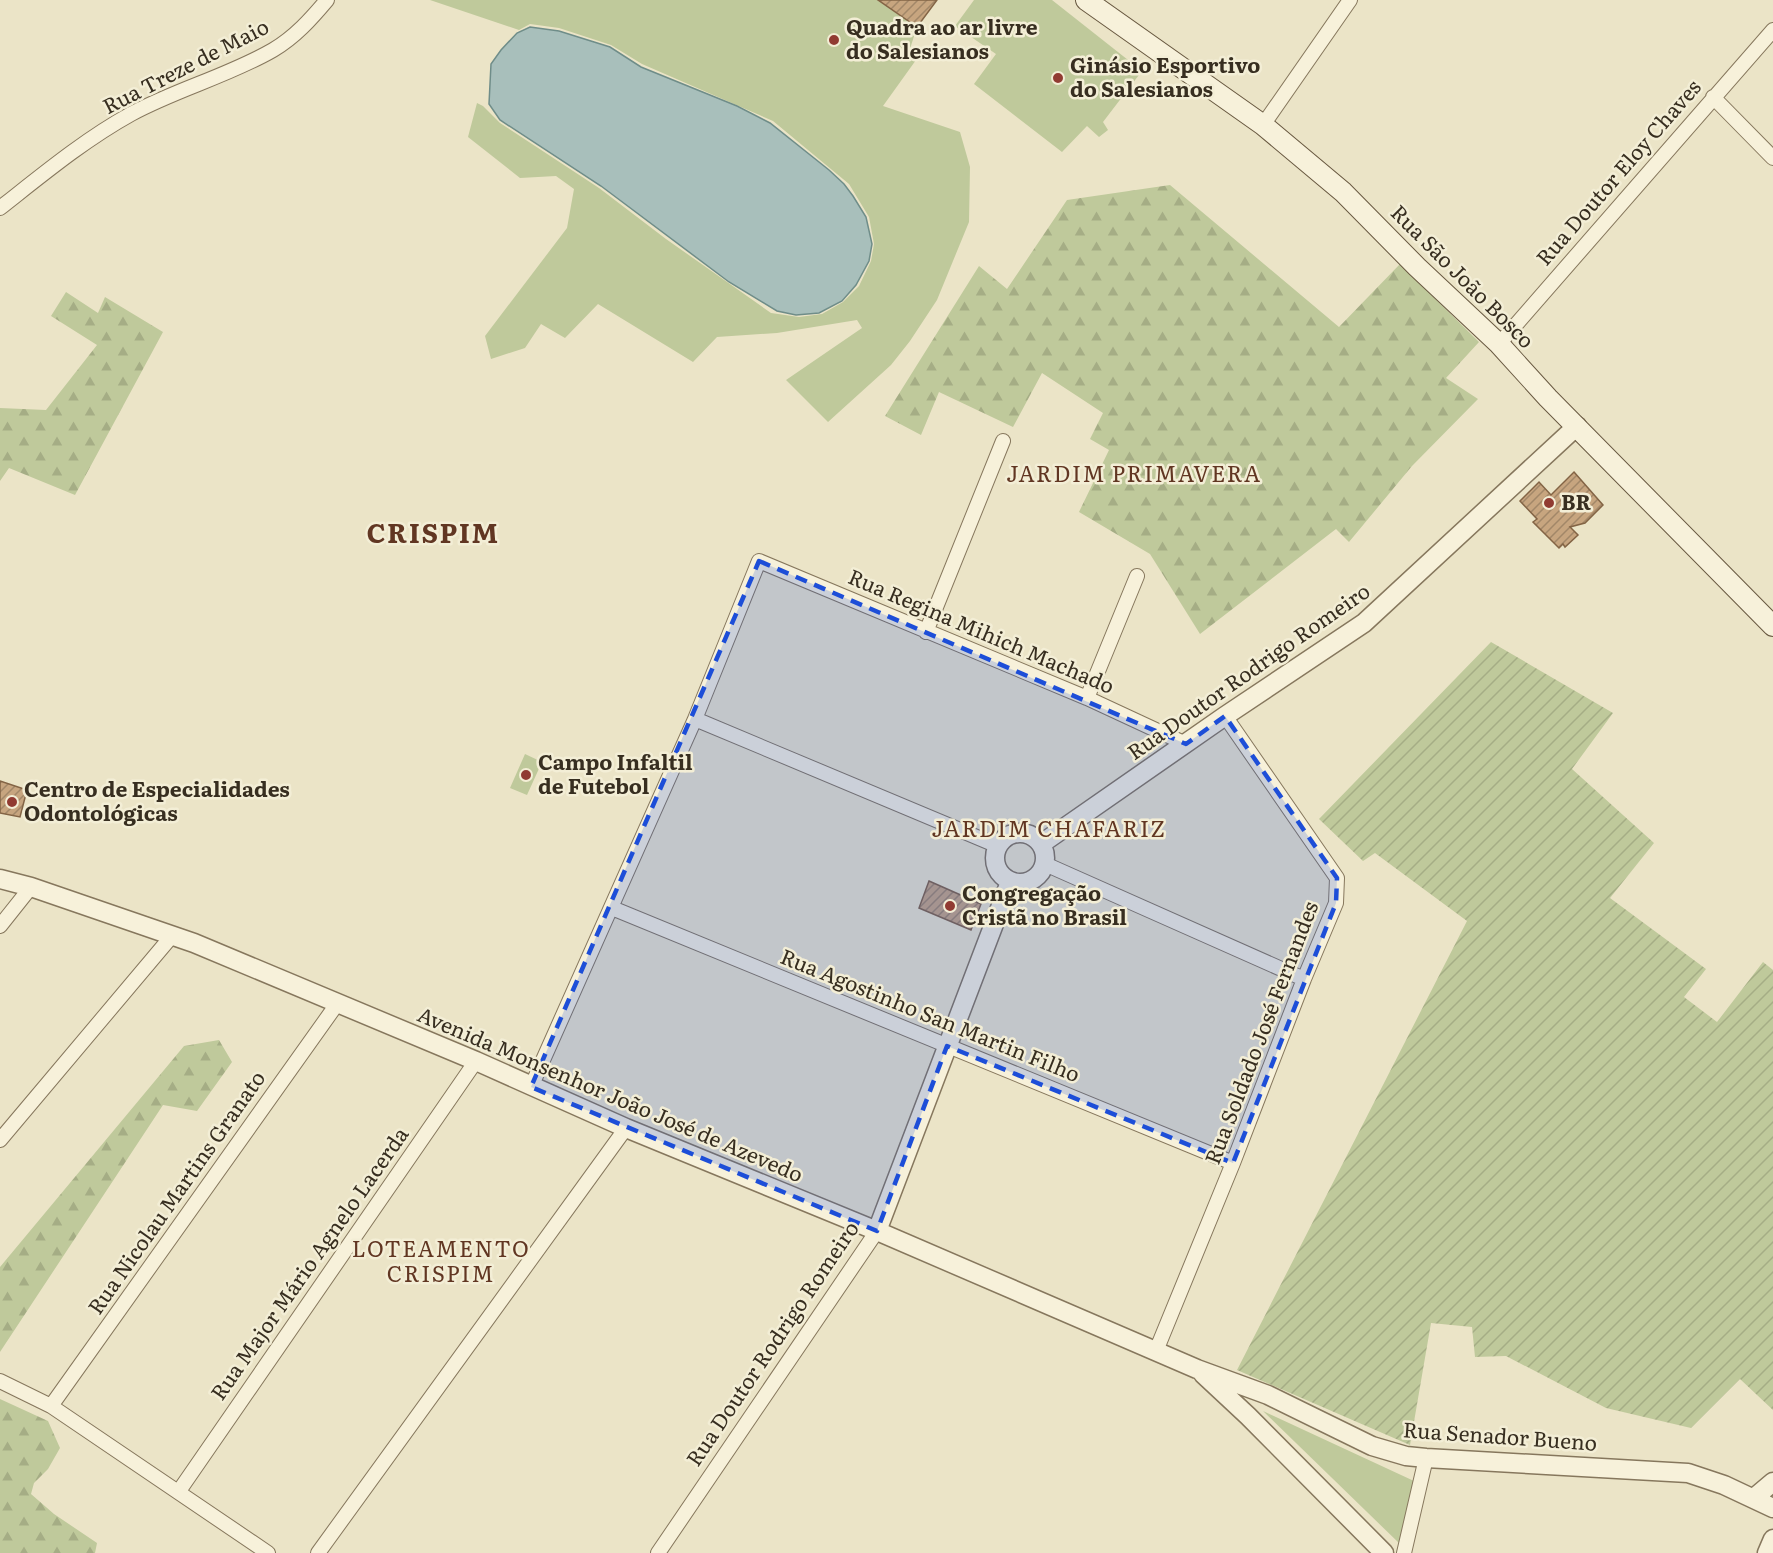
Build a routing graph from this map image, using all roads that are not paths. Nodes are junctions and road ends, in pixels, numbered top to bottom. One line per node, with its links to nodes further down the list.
1 (327, 0): 8 (street, Rua Treze de Maio)
2 (1086, 0): 6 (main road, Rua São João Bosco)
3 (1350, 0): 6 (street)
4 (1773, 30): 5 (street, Rua Doutor Eloy Chaves)
5 (1713, 97): 7 (street); 9 (street, Rua Doutor Eloy Chaves)
6 (1263, 125): 9 (main road, Rua São João Bosco)
7 (1773, 158)
8 (0, 208)
9 (1498, 344): 10 (main road, Rua São João Bosco)
10 (1577, 426): 13 (main road, Rua São João Bosco); 16 (street, Rua Doutor Rodrigo Romeiro)
11 (1003, 441): 14 (street)
12 (1137, 576): 15 (street)
13 (1773, 626)
14 (926, 632): 15 (street, Rua Regina Mihich Machado); 17 (street, Rua Regina Mihich Machado)
15 (1087, 698): 18 (street, Rua Regina Mihich Machado)
16 (1225, 716): 18 (street, Rua Doutor Rodrigo Romeiro); 28 (street, Rua Soldado José Fernandes)
17 (695, 719): 20 (street); 25 (street)
18 (1186, 744): 19 (street, Rua Doutor Rodrigo Romeiro)
19 (1041, 844): 20 (street); 21 (street)
20 (998, 846): 23 (street)
21 (1045, 864): 23 (street); 28 (street)
22 (0, 879): 24 (street, Avenida Monsenhor João José de Azevedo)
23 (1010, 882): 30 (street, Rua Doutor Rodrigo Romeiro)
24 (31, 887): 26 (street); 27 (street, Avenida Monsenhor João José de Azevedo)
25 (612, 908): 30 (street, Rua Agostinho San Martin Filho); 32 (street)
26 (0, 926)
27 (171, 937): 29 (street, Avenida Monsenhor João José de Azevedo); 34 (street)
28 (1304, 979): 35 (street, Rua Soldado José Fernandes)
29 (337, 1004): 31 (street, Avenida Monsenhor João José de Azevedo); 41 (street, Rua Nicolau Martins Granato)
30 (947, 1046): 35 (street, Rua Agostinho San Martin Filho); 36 (street, Rua Doutor Rodrigo Romeiro)
31 (476, 1061): 32 (street, Avenida Monsenhor João José de Azevedo); 45 (street, Rua Major Mário Agnelo Lacerda)
32 (531, 1088): 33 (street, Avenida Monsenhor João José de Azevedo)
33 (626, 1128): 36 (street, Avenida Monsenhor João José de Azevedo); 50 (street)
34 (0, 1140)
35 (1233, 1163): 37 (street, Rua Soldado José Fernandes)
36 (877, 1231): 37 (street, Avenida Monsenhor João José de Azevedo); 51 (street, Rua Doutor Rodrigo Romeiro)
37 (1156, 1351): 38 (street, Avenida Monsenhor João José de Azevedo)
38 (1197, 1369): 40 (street, Rua Senador Bueno); 42 (street)
39 (0, 1382): 41 (street)
40 (1268, 1395): 42 (street); 43 (street, Rua Senador Bueno)
41 (51, 1406): 45 (street)
42 (1248, 1416): 52 (street)
43 (1426, 1458): 46 (street, Rua Senador Bueno); 53 (street)
44 (1773, 1482): 46 (street)
45 (179, 1491): 49 (street)
46 (1754, 1498): 47 (street, Rua Senador Bueno)
47 (1773, 1508)
48 (1773, 1539): 54 (street)
49 (268, 1553)
50 (318, 1553)
51 (658, 1553)
52 (1384, 1553)
53 (1404, 1553)
54 (1767, 1553)

